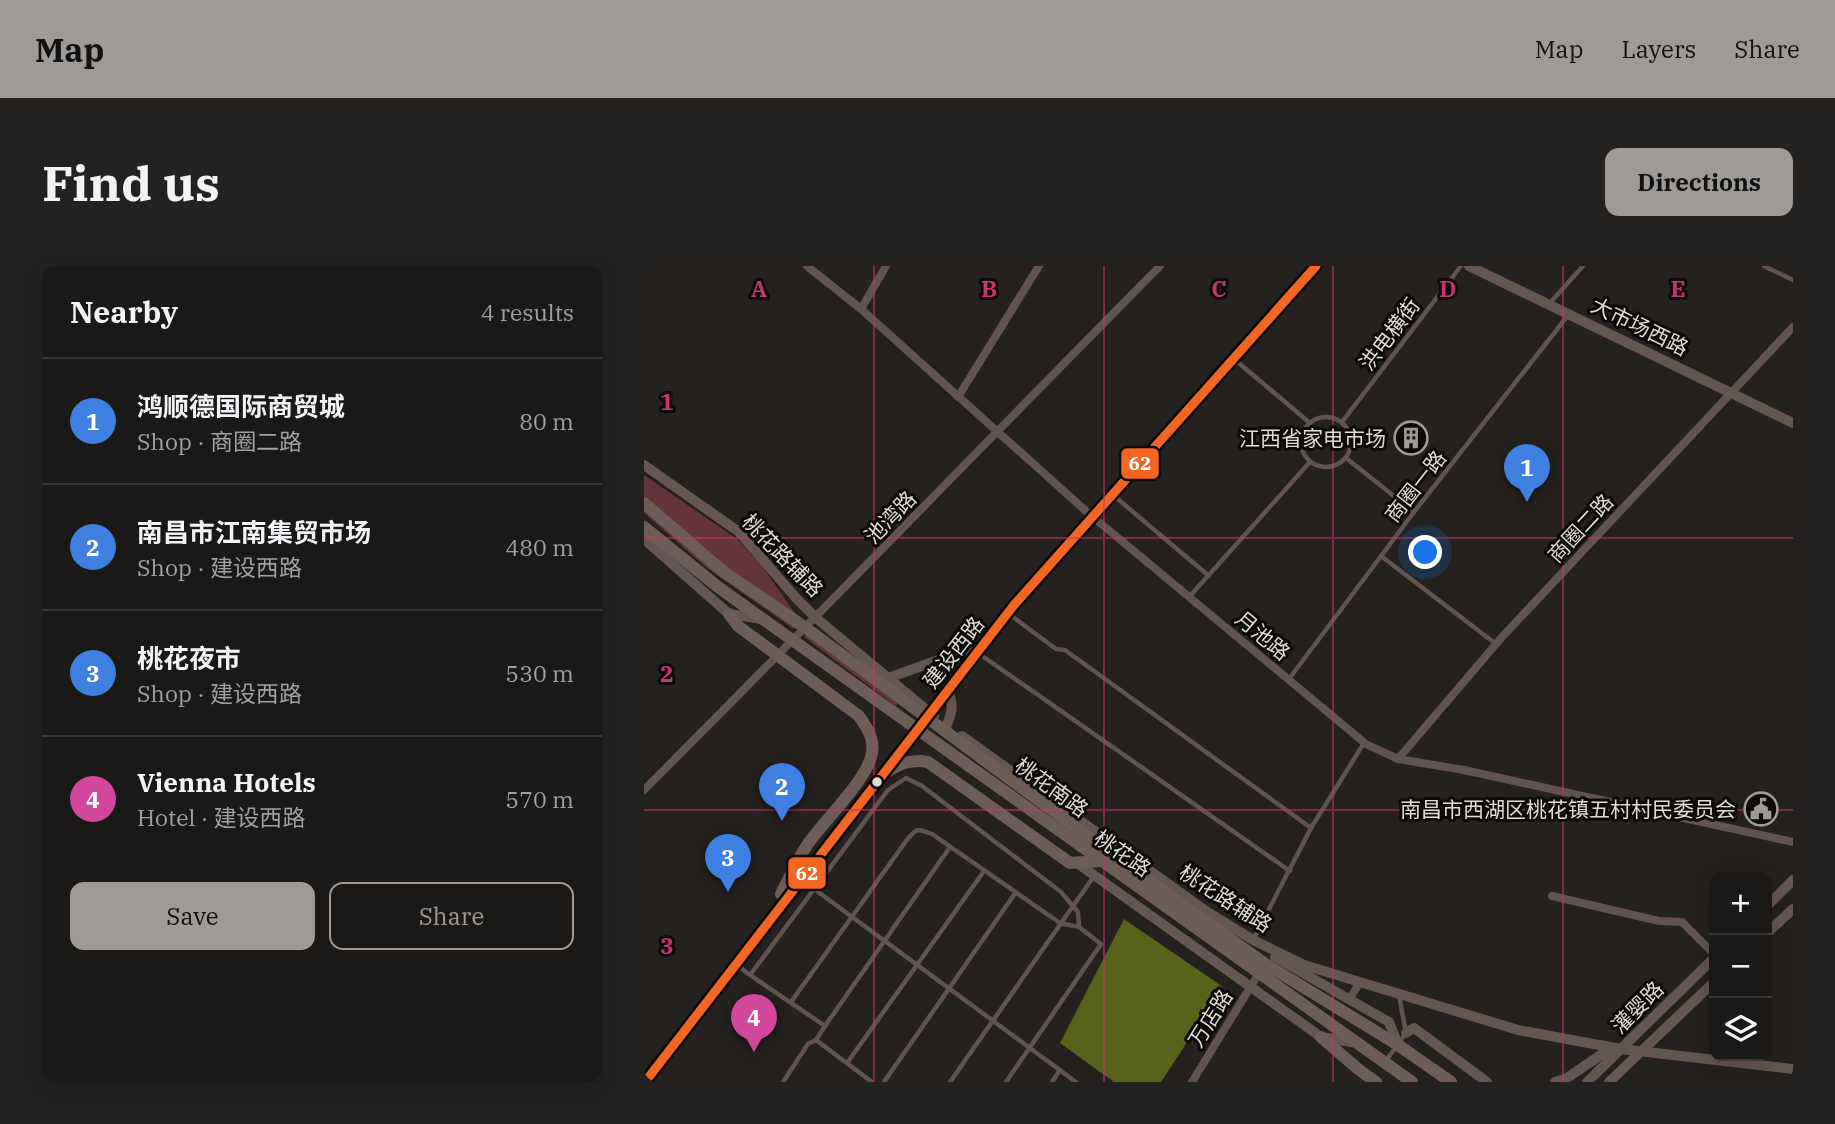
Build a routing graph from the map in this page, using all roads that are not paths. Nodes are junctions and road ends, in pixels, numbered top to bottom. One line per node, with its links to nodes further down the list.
1 (807, 266): 13 (street, 月池路)
2 (886, 266): 13 (street)
3 (1039, 266): 18 (street)
4 (1160, 266): 22 (street, 池湾路)
5 (1306, 266): 29 (main road, 建设西路)
6 (1316, 266): 16 (main road, 建设西路)
7 (1461, 266): 19 (lane, 洪电横街)
8 (1469, 266): 12 (main road, 大市场西路)
9 (1584, 266): 12 (lane)
10 (1764, 266): 11 (lane)
11 (1793, 280)
12 (1549, 304): 14 (main road, 大市场西路)
13 (861, 309): 18 (street, 月池路)
14 (1570, 314): 17 (main road, 大市场西路); 28 (lane, 商圈一路)
15 (1793, 327): 17 (street, 商圈二路)
16 (1233, 359): 20 (lane); 26 (main road, 建设西路)
17 (1732, 393): 21 (main road, 大市场西路); 41 (street, 商圈二路)
18 (958, 397): 22 (street, 月池路)
19 (1342, 422): 20 (lane); 23 (lane)
20 (1310, 423): 24 (lane)
21 (1793, 423)
22 (996, 431): 29 (street, 月池路); 37 (street, 池湾路)
23 (1346, 458): 24 (lane); 28 (lane)
24 (1310, 462): 33 (lane)
25 (644, 465): 37 (main road, 桃花路辅路)
26 (1112, 494): 29 (main road, 建设西路); 33 (lane)
27 (644, 503): 39 (main road, 桃花南路)
28 (1414, 512): 32 (lane, 商圈一路)
29 (1090, 514): 34 (street, 月池路); 35 (main road, 建设西路); 42 (main road, 建设西路)
30 (644, 527): 38 (main road, 桃花路)
31 (644, 539): 36 (main road)
32 (1381, 555): 41 (lane); 45 (lane, 商圈一路)
33 (1209, 576): 34 (lane)
34 (1190, 597): 45 (street, 月池路)
35 (1008, 613): 42 (main road, 建设西路); 54 (lane)
36 (729, 614): 38 (main road); 43 (main road)
37 (817, 618): 39 (street, 池湾路); 44 (main road, 桃花路辅路)
38 (762, 619): 40 (main road, 桃花路)
39 (806, 628): 40 (street, 池湾路); 47 (main road, 桃花南路)
40 (793, 641): 43 (street, 池湾路); 49 (main road, 桃花路)
41 (1496, 644): 51 (street, 商圈二路)
42 (975, 650): 44 (main road); 46 (main road, 建设西路); 47 (main road, 建设西路); 60 (lane)
43 (778, 656): 53 (street, 池湾路); 66 (main road)
44 (888, 678): 47 (main road, 桃花路辅路)
45 (1289, 679): 50 (street, 月池路)
46 (948, 691): 47 (main road, 建设西路); 48 (main road)
47 (926, 713): 48 (main road, 桃花路辅路); 49 (main road, 建设西路); 57 (main road, 桃花南路)
48 (947, 725): 75 (main road, 桃花路辅路)
49 (914, 728): 52 (main road, 建设西路); 57 (main road, 桃花路); 66 (main road, 建设西路)
50 (1364, 742): 51 (street, 月池路); 54 (lane)
51 (1398, 759): 55 (street, 月池路)
52 (883, 774): 58 (main road); 62 (main road, 建设西路)
53 (644, 790)
54 (1311, 828): 60 (lane)
55 (1793, 842)
56 (950, 847): 59 (lane); 71 (lane); 76 (lane)
57 (1104, 856): 58 (main road); 81 (main road, 桃花路); 88 (main road); 96 (main road, 桃花南路)
58 (1077, 863): 61 (main road)
59 (984, 870): 65 (lane); 80 (lane)
60 (1290, 871): 75 (lane)
61 (1094, 875): 69 (lane); 84 (main road)
62 (802, 880): 64 (lane); 79 (main road, 建设西路)
63 (1793, 880): 68 (main road)
64 (815, 889): 69 (lane); 71 (lane); 82 (lane)
65 (1016, 892): 72 (lane); 86 (lane)
66 (781, 894): 104 (main road, 建设西路)
67 (1552, 896): 77 (street)
68 (1772, 901)
69 (1072, 905): 72 (lane); 73 (lane)
70 (1793, 909): 74 (main road)
71 (852, 917): 76 (lane); 89 (lane)
72 (1060, 923): 73 (lane); 90 (lane)
73 (1079, 927): 97 (lane)
74 (1772, 928)
75 (1253, 940): 83 (main road, 桃花路辅路)
76 (885, 941): 80 (lane); 91 (lane)
77 (1709, 951)
78 (1709, 961): 98 (main road, 灌婴路)
79 (736, 964): 82 (lane); 105 (main road, 建设西路)
80 (917, 965): 86 (lane); 100 (lane)
81 (1259, 973): 84 (street, 万店路); 95 (main road, 桃花路)
82 (750, 975): 89 (lane)
83 (1360, 982): 87 (main road, 桃花路辅路); 88 (street)
84 (1251, 986): 93 (main road); 113 (street, 万店路)
85 (1709, 987): 99 (main road, 灌婴路)
86 (949, 988): 90 (lane); 108 (lane)
87 (1399, 994): 92 (lane); 98 (main road, 桃花路辅路)
88 (1349, 1000): 96 (main road)
89 (790, 1002): 91 (lane)
90 (992, 1020): 97 (lane); 109 (lane)
91 (825, 1026): 94 (lane)
92 (1406, 1033): 96 (lane); 117 (main road)
93 (1321, 1037): 95 (main road); 114 (main road)
94 (816, 1040): 100 (lane); 106 (lane)
95 (1358, 1044): 101 (main road, 桃花路)
96 (1398, 1045): 101 (lane); 116 (main road, 桃花南路)
97 (1030, 1048): 103 (lane); 110 (lane)
98 (1616, 1049): 99 (main road, 桃花路辅路); 118 (main road); 119 (main road, 灌婴路)
99 (1640, 1052): 102 (main road, 桃花路辅路); 120 (main road, 灌婴路)
100 (847, 1063): 107 (lane)
101 (1385, 1063): 115 (main road, 桃花路)
102 (1793, 1069)
103 (1060, 1070): 111 (lane); 112 (lane)
104 (644, 1073)
105 (645, 1082)
106 (783, 1082)
107 (873, 1082)
108 (884, 1082)
109 (950, 1082)
110 (1006, 1082)
111 (1052, 1082)
112 (1076, 1082)
113 (1192, 1082)
114 (1376, 1082)
115 (1412, 1082)
116 (1451, 1082)
117 (1487, 1082)
118 (1555, 1082)
119 (1587, 1082)
120 (1609, 1082)

